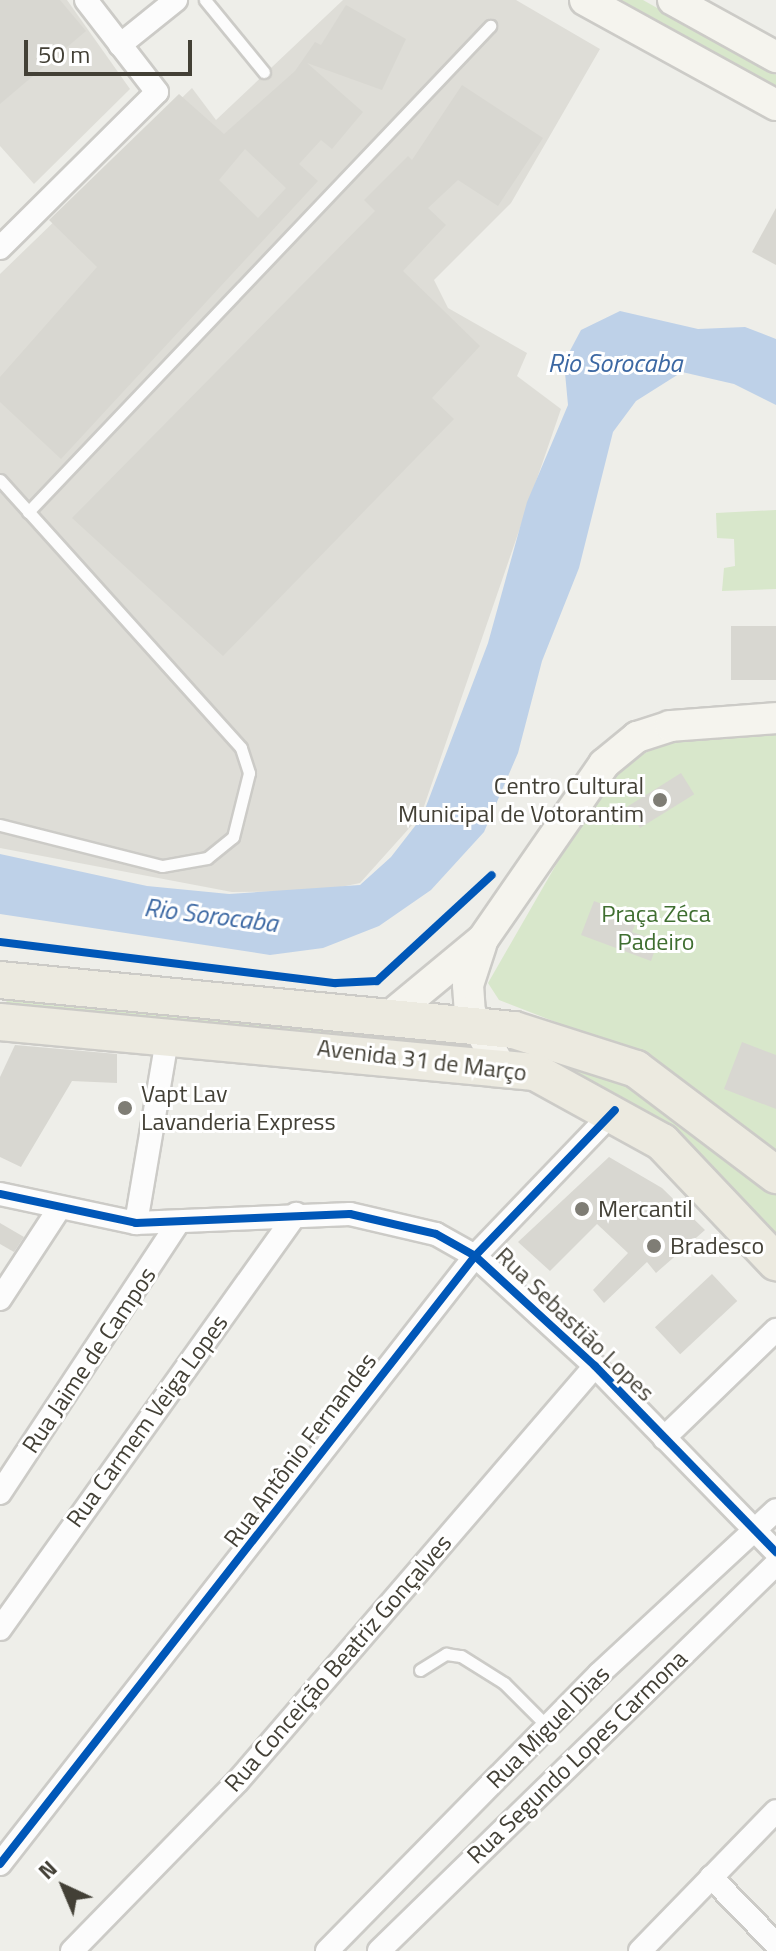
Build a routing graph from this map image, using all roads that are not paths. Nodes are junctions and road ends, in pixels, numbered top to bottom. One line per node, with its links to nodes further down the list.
1 (86, 0): 7 (street)
2 (176, 0): 7 (street)
3 (205, 0): 9 (lane)
4 (585, 0): 10 (main road)
5 (673, 0): 8 (main road)
6 (490, 26): 13 (lane)
7 (120, 45): 11 (street)
8 (776, 57)
9 (264, 72)
10 (776, 105)
11 (0, 248)
12 (0, 480): 13 (lane)
13 (28, 512): 15 (lane)
14 (776, 718): 16 (main road)
15 (0, 825)
16 (483, 939): 18 (main road); 20 (main road)
17 (0, 980): 18 (highway, Avenida 31 de Março)
18 (390, 1016): 20 (highway, Avenida 31 de Março)
19 (0, 1022): 21 (highway, Avenida 31 de Março)
20 (474, 1026): 22 (main road); 24 (highway, Avenida 31 de Março)
21 (168, 1034): 22 (highway, Avenida 31 de Março); 28 (street)
22 (501, 1068): 23 (highway, Avenida 31 de Março)
23 (615, 1110): 30 (street, Rua Antônio Fernandes); 31 (highway, Avenida 31 de Março)
24 (776, 1175)
25 (0, 1194): 26 (street, Rua Sebastião Lopes)
26 (59, 1209): 28 (street, Rua Sebastião Lopes); 32 (street)
27 (296, 1214): 29 (street, Rua Sebastião Lopes); 30 (street, Rua Sebastião Lopes); 41 (street, Rua Carmem Veiga Lopes)
28 (136, 1223): 29 (street, Rua Sebastião Lopes)
29 (177, 1225): 36 (street, Rua Jaime de Campos)
30 (475, 1256): 34 (street, Rua Sebastião Lopes); 45 (street, Rua Antônio Fernandes)
31 (776, 1262)
32 (0, 1299)
33 (776, 1330): 35 (street)
34 (595, 1366): 35 (street, Rua Sebastião Lopes); 48 (street, Rua Conceição Beatriz Gonçalves)
35 (664, 1438): 38 (street, Rua Sebastião Lopes)
36 (0, 1493)
37 (776, 1510): 38 (street, Rua Miguel Dias)
38 (753, 1530): 39 (street, Rua Sebastião Lopes); 43 (street, Rua Miguel Dias)
39 (776, 1552)
40 (776, 1564): 50 (street, Rua Segundo Lopes Carmona)
41 (0, 1629)
42 (420, 1670): 43 (lane)
43 (548, 1727): 49 (street, Rua Miguel Dias)
44 (776, 1811): 46 (street)
45 (0, 1864)
46 (711, 1877): 47 (street); 51 (street)
47 (776, 1944)
48 (72, 1951)
49 (327, 1951)
50 (379, 1951)
51 (640, 1951)

